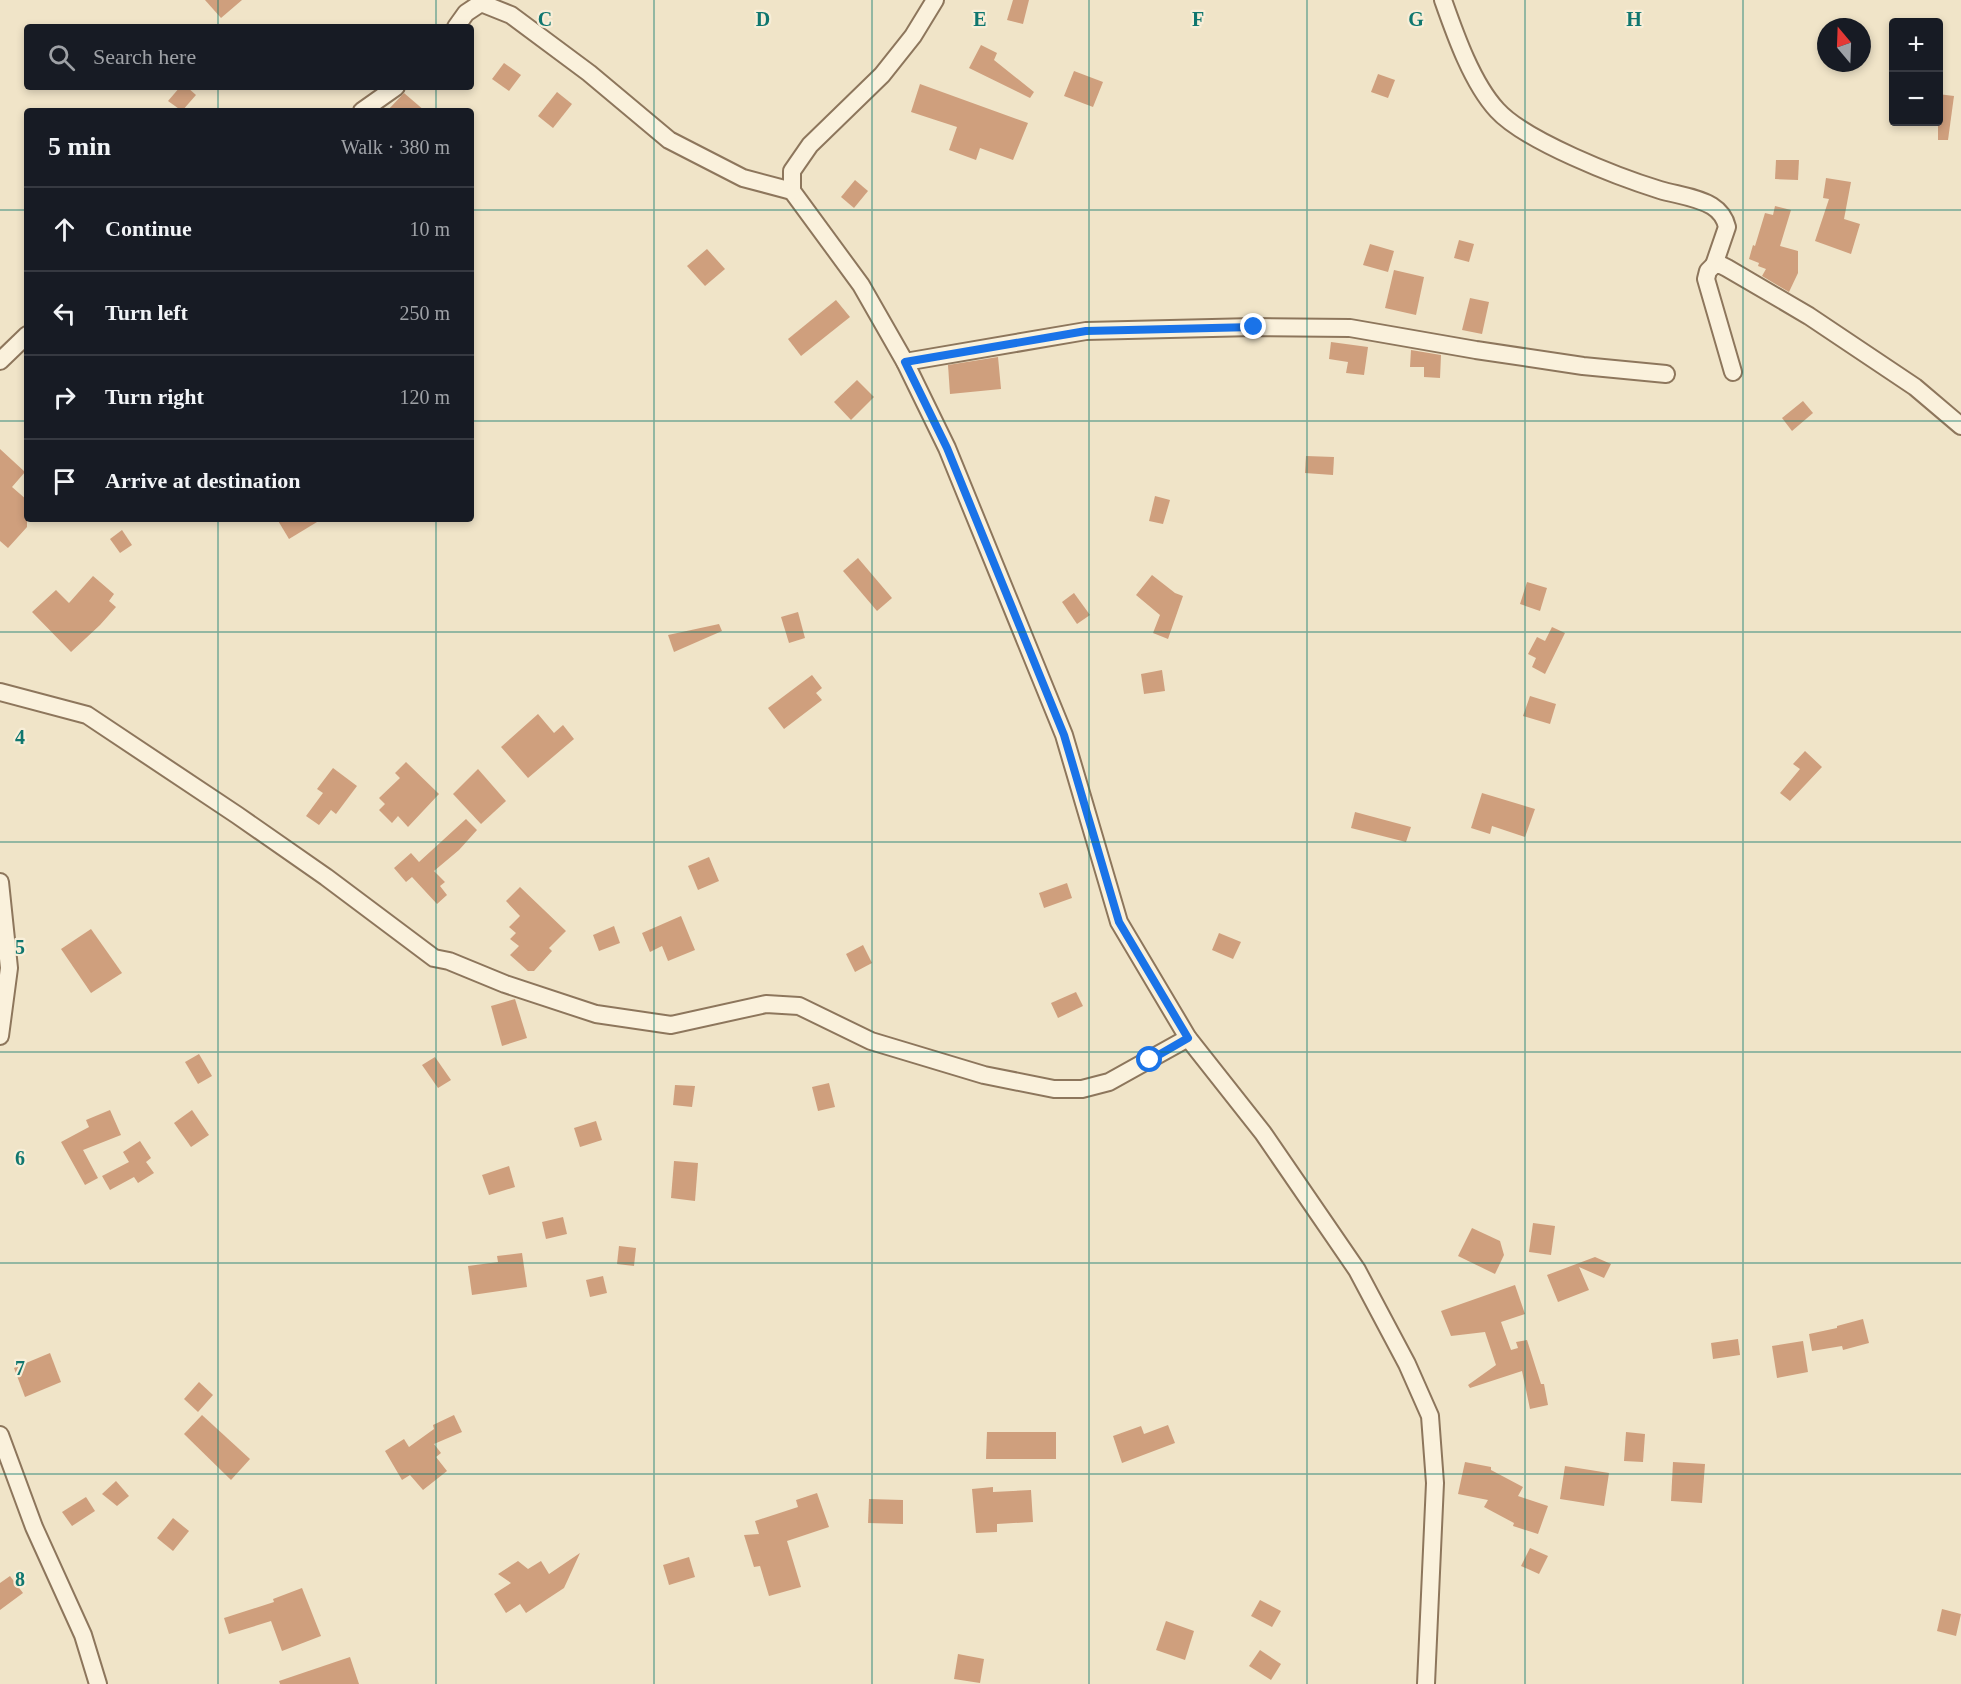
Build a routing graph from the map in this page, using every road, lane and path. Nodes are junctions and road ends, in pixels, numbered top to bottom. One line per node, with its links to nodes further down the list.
1 (935, 0): 6 (street)
2 (1443, 0): 7 (street)
3 (458, 24): 6 (street)
4 (392, 90): 5 (street)
5 (366, 108)
6 (792, 191): 10 (street)
7 (1714, 265): 11 (street); 13 (street)
8 (24, 338): 9 (street)
9 (0, 361)
10 (905, 362): 12 (street); 17 (street)
11 (1734, 372)
12 (1666, 374)
13 (1961, 426)
14 (0, 692): 17 (street)
15 (0, 882): 16 (street)
16 (0, 1036)
17 (1188, 1038): 20 (street)
18 (0, 1435): 19 (street)
19 (98, 1684)
20 (1426, 1684)

